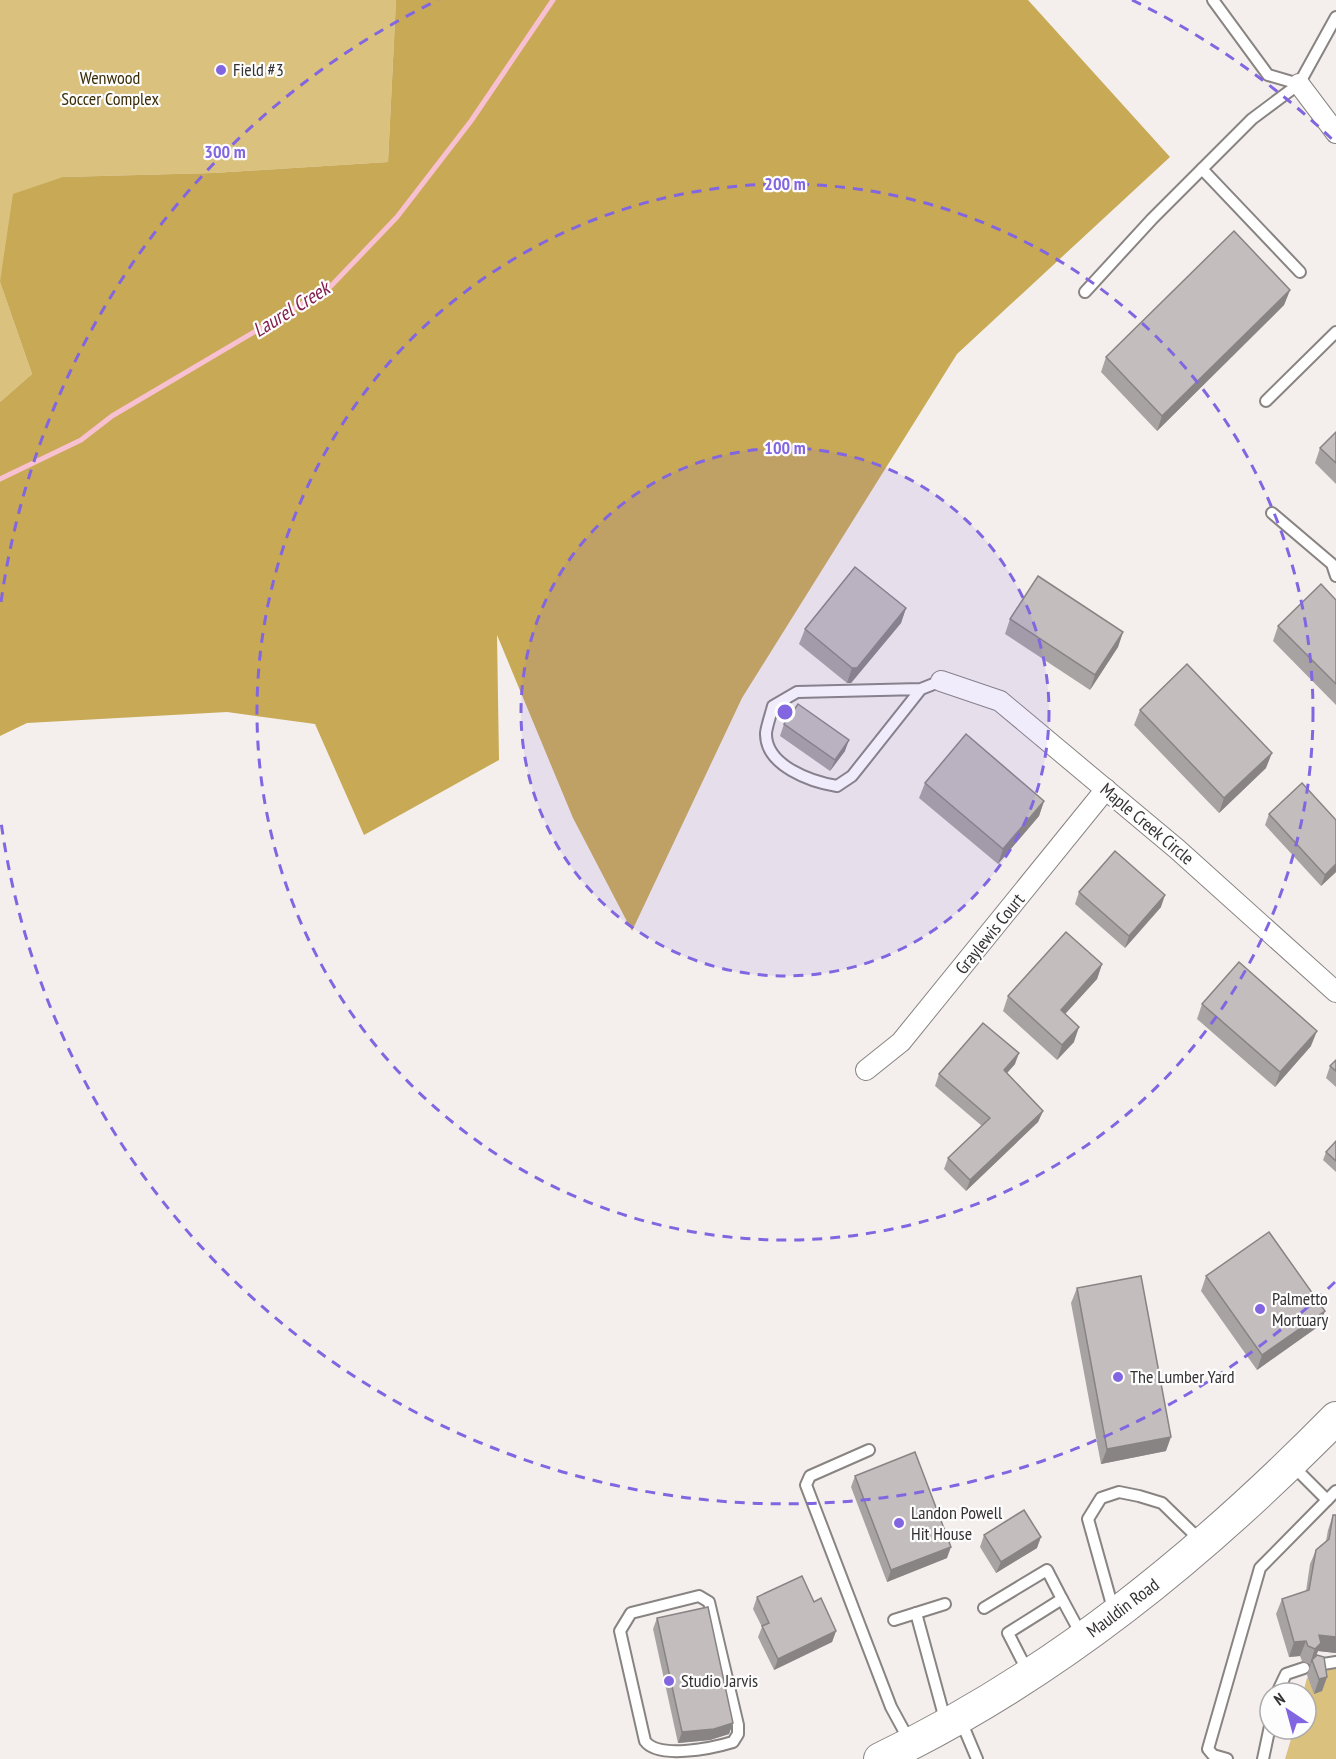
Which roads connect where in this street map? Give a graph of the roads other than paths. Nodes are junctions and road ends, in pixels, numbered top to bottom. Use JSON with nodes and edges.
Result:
{"nodes":[{"id":1,"x":1213,"y":0,"type":"edge"},
{"id":2,"x":1336,"y":17,"type":"edge"},
{"id":3,"x":1299,"y":84,"type":"junction"},
{"id":4,"x":1333,"y":124,"type":"edge"},
{"id":5,"x":1202,"y":169,"type":"junction"},
{"id":6,"x":1300,"y":272,"type":"dead end"},
{"id":7,"x":1086,"y":292,"type":"dead end"},
{"id":8,"x":1336,"y":333,"type":"edge"},
{"id":9,"x":1266,"y":401,"type":"dead end"},
{"id":10,"x":1272,"y":513,"type":"dead end"},
{"id":11,"x":1336,"y":576,"type":"edge"},
{"id":12,"x":941,"y":681,"type":"joint"},
{"id":13,"x":921,"y":689,"type":"junction"},
{"id":14,"x":1106,"y":789,"type":"junction"},
{"id":15,"x":1336,"y":992,"type":"edge"},
{"id":16,"x":866,"y":1070,"type":"dead end"},
{"id":17,"x":1336,"y":1418,"type":"edge"},
{"id":18,"x":869,"y":1450,"type":"dead end"},
{"id":19,"x":1291,"y":1464,"type":"junction"},
{"id":20,"x":1336,"y":1491,"type":"edge"},
{"id":21,"x":1327,"y":1500,"type":"junction"},
{"id":22,"x":1204,"y":1544,"type":"junction"},
{"id":23,"x":1062,"y":1599,"type":"junction"},
{"id":24,"x":945,"y":1604,"type":"dead end"},
{"id":25,"x":984,"y":1608,"type":"dead end"},
{"id":26,"x":916,"y":1613,"type":"junction"},
{"id":27,"x":1115,"y":1616,"type":"junction"},
{"id":28,"x":894,"y":1620,"type":"dead end"},
{"id":29,"x":1084,"y":1638,"type":"junction"},
{"id":30,"x":1336,"y":1662,"type":"edge"},
{"id":31,"x":1317,"y":1665,"type":"edge"},
{"id":32,"x":1304,"y":1668,"type":"dead end"},
{"id":33,"x":1030,"y":1674,"type":"junction"},
{"id":34,"x":1283,"y":1681,"type":"edge"},
{"id":35,"x":952,"y":1720,"type":"junction"},
{"id":36,"x":1267,"y":1741,"type":"edge"},
{"id":37,"x":897,"y":1753,"type":"edge"},
{"id":38,"x":701,"y":1755,"type":"edge"},
{"id":39,"x":977,"y":1759,"type":"edge"},
{"id":40,"x":1227,"y":1759,"type":"edge"},
{"id":41,"x":1263,"y":1759,"type":"edge"}],
"edges":[{"from":1,"to":3,"type":"lane"},
{"from":2,"to":3,"type":"lane"},
{"from":3,"to":4,"type":"street"},
{"from":3,"to":5,"type":"lane"},
{"from":5,"to":6,"type":"lane"},
{"from":5,"to":7,"type":"lane"},
{"from":8,"to":9,"type":"lane"},
{"from":10,"to":11,"type":"lane"},
{"from":12,"to":13,"type":"lane"},
{"from":12,"to":14,"type":"street","name":"Maple Creek Circle"},
{"from":13,"to":13,"type":"lane"},
{"from":14,"to":15,"type":"street","name":"Maple Creek Circle"},
{"from":14,"to":16,"type":"street","name":"Graylewis Court"},
{"from":17,"to":19,"type":"main road","name":"Mauldin Road"},
{"from":18,"to":37,"type":"lane"},
{"from":19,"to":21,"type":"lane"},
{"from":19,"to":22,"type":"main road","name":"Mauldin Road"},
{"from":20,"to":21,"type":"lane"},
{"from":21,"to":40,"type":"lane"},
{"from":22,"to":27,"type":"main road","name":"Mauldin Road"},
{"from":22,"to":27,"type":"lane"},
{"from":23,"to":25,"type":"lane"},
{"from":23,"to":29,"type":"lane"},
{"from":23,"to":33,"type":"lane"},
{"from":24,"to":26,"type":"lane"},
{"from":26,"to":28,"type":"lane"},
{"from":26,"to":35,"type":"lane"},
{"from":27,"to":29,"type":"main road","name":"Mauldin Road"},
{"from":29,"to":33,"type":"main road","name":"Mauldin Road"},
{"from":30,"to":31,"type":"lane"},
{"from":32,"to":34,"type":"lane"},
{"from":33,"to":35,"type":"main road","name":"Mauldin Road"},
{"from":35,"to":37,"type":"main road","name":"Mauldin Road"},
{"from":35,"to":39,"type":"lane"},
{"from":36,"to":41,"type":"lane"},
{"from":38,"to":38,"type":"lane"}]}
